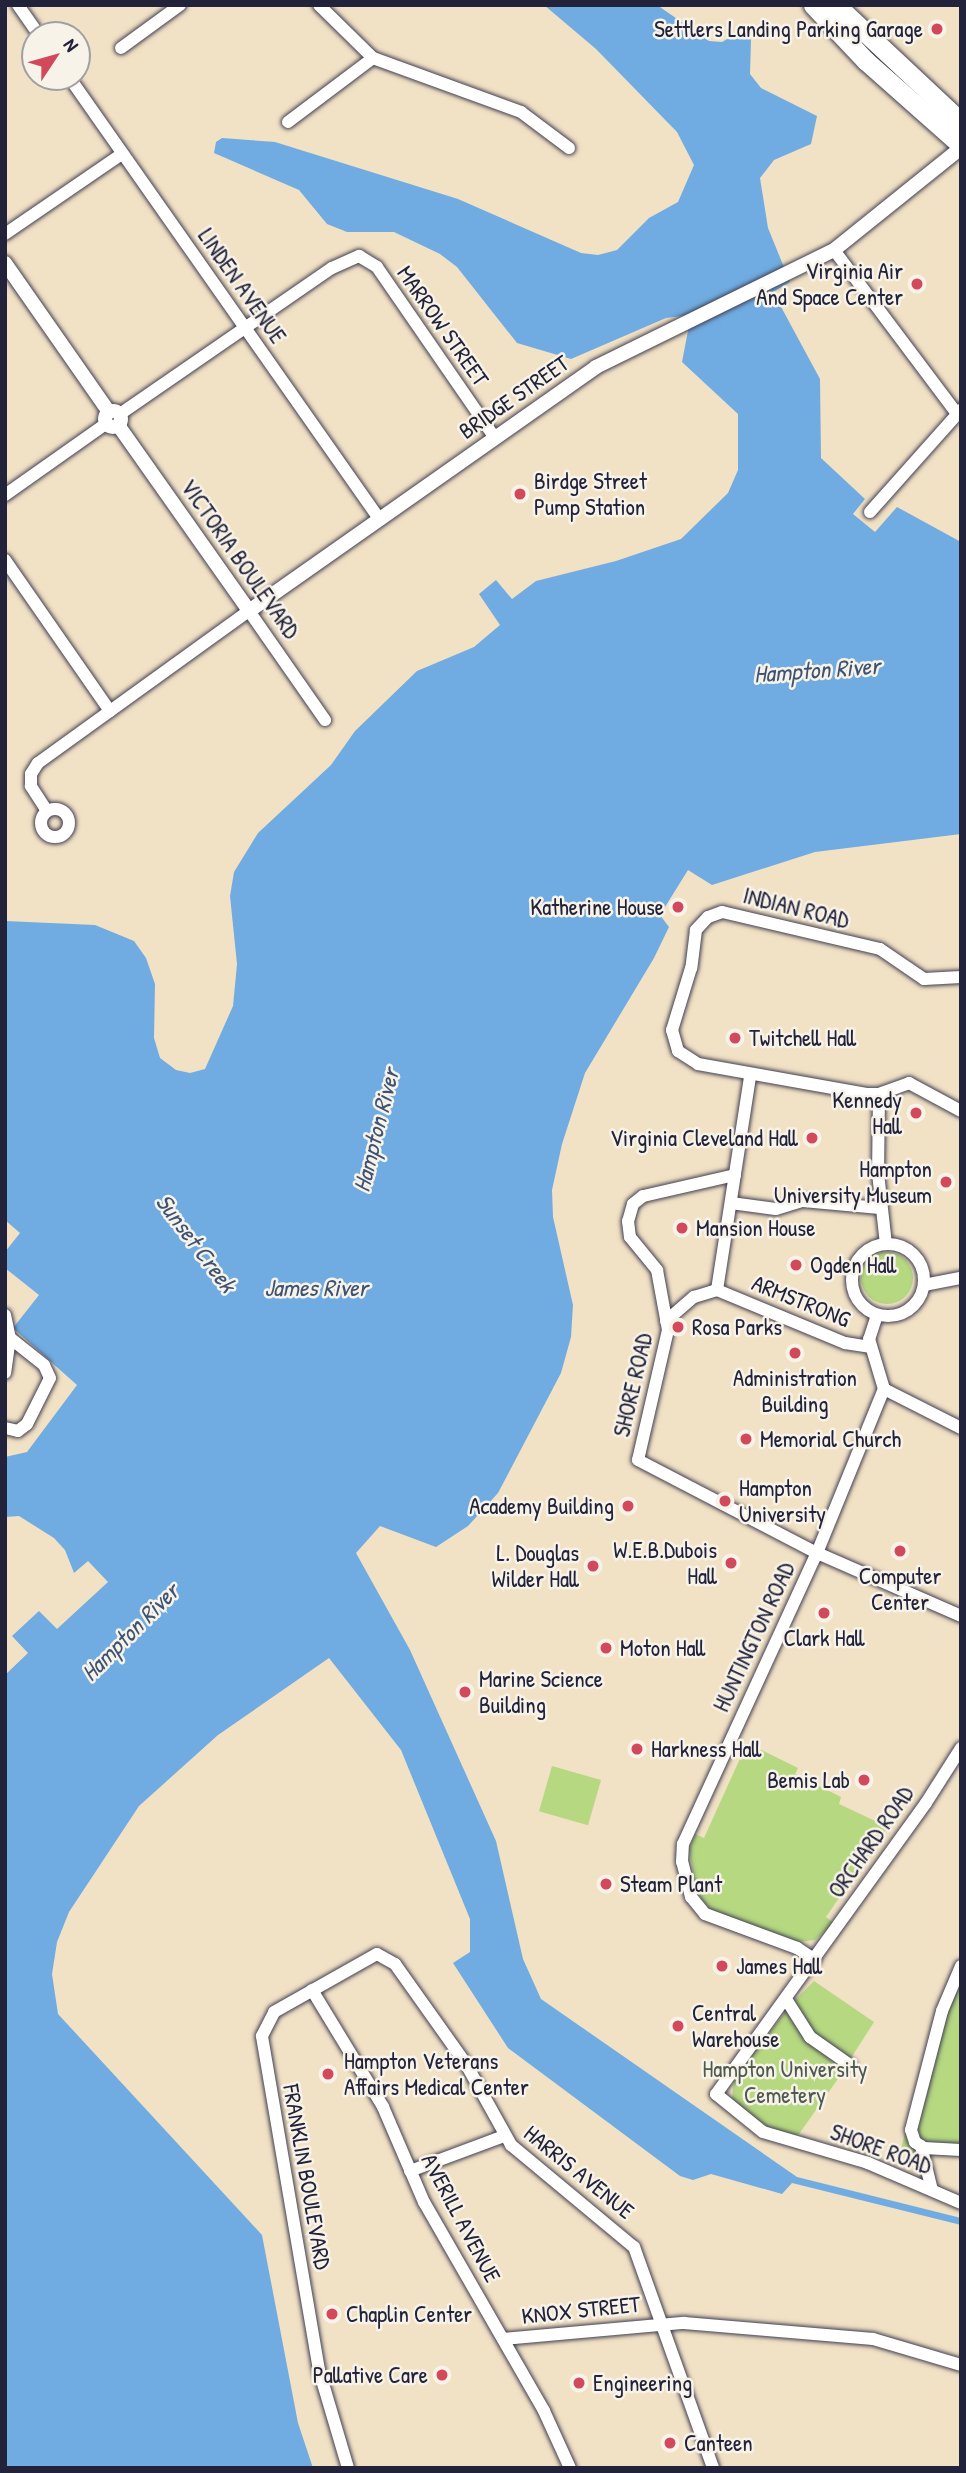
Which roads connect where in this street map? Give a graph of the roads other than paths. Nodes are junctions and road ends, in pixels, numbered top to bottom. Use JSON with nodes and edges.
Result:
{"nodes":[{"id":1,"x":18,"y":5,"type":"edge"},
{"id":2,"x":180,"y":5,"type":"edge"},
{"id":3,"x":319,"y":5,"type":"edge"},
{"id":4,"x":813,"y":5,"type":"edge"},
{"id":5,"x":836,"y":5,"type":"edge"},
{"id":6,"x":29,"y":21,"type":"edge"},
{"id":7,"x":121,"y":48,"type":"dead end"},
{"id":8,"x":373,"y":58,"type":"junction"},
{"id":9,"x":79,"y":91,"type":"edge"},
{"id":10,"x":288,"y":121,"type":"dead end"},
{"id":11,"x":961,"y":122,"type":"edge"},
{"id":12,"x":961,"y":147,"type":"edge"},
{"id":13,"x":569,"y":148,"type":"dead end"},
{"id":14,"x":122,"y":154,"type":"junction"},
{"id":15,"x":5,"y":234,"type":"edge"},
{"id":16,"x":834,"y":250,"type":"junction"},
{"id":17,"x":5,"y":263,"type":"edge"},
{"id":18,"x":245,"y":328,"type":"junction"},
{"id":19,"x":959,"y":412,"type":"edge"},
{"id":20,"x":113,"y":419,"type":"junction"},
{"id":21,"x":495,"y":438,"type":"junction"},
{"id":22,"x":5,"y":495,"type":"edge"},
{"id":23,"x":870,"y":512,"type":"dead end"},
{"id":24,"x":380,"y":520,"type":"junction"},
{"id":25,"x":5,"y":560,"type":"edge"},
{"id":26,"x":249,"y":611,"type":"junction"},
{"id":27,"x":110,"y":711,"type":"junction"},
{"id":28,"x":325,"y":720,"type":"dead end"},
{"id":29,"x":47,"y":811,"type":"dead end"},
{"id":30,"x":961,"y":977,"type":"edge"},
{"id":31,"x":750,"y":1076,"type":"junction"},
{"id":32,"x":879,"y":1094,"type":"junction"},
{"id":33,"x":961,"y":1111,"type":"edge"},
{"id":34,"x":736,"y":1175,"type":"junction"},
{"id":35,"x":732,"y":1203,"type":"junction"},
{"id":36,"x":880,"y":1208,"type":"junction"},
{"id":37,"x":886,"y":1244,"type":"junction"},
{"id":38,"x":961,"y":1278,"type":"edge"},
{"id":39,"x":924,"y":1285,"type":"junction"},
{"id":40,"x":717,"y":1290,"type":"junction"},
{"id":41,"x":5,"y":1315,"type":"edge"},
{"id":42,"x":877,"y":1315,"type":"junction"},
{"id":43,"x":666,"y":1321,"type":"junction"},
{"id":44,"x":10,"y":1338,"type":"junction"},
{"id":45,"x":870,"y":1347,"type":"junction"},
{"id":46,"x":5,"y":1373,"type":"edge"},
{"id":47,"x":884,"y":1389,"type":"junction"},
{"id":48,"x":5,"y":1428,"type":"edge"},
{"id":49,"x":961,"y":1428,"type":"edge"},
{"id":50,"x":817,"y":1552,"type":"junction"},
{"id":51,"x":961,"y":1616,"type":"edge"},
{"id":52,"x":961,"y":1748,"type":"edge"},
{"id":53,"x":377,"y":1954,"type":"joint"},
{"id":54,"x":815,"y":1960,"type":"junction"},
{"id":55,"x":961,"y":1966,"type":"edge"},
{"id":56,"x":312,"y":1990,"type":"junction"},
{"id":57,"x":786,"y":1999,"type":"junction"},
{"id":58,"x":850,"y":2065,"type":"dead end"},
{"id":59,"x":716,"y":2094,"type":"joint"},
{"id":60,"x":504,"y":2136,"type":"junction"},
{"id":61,"x":921,"y":2147,"type":"junction"},
{"id":62,"x":961,"y":2150,"type":"edge"},
{"id":63,"x":410,"y":2171,"type":"junction"},
{"id":64,"x":932,"y":2190,"type":"junction"},
{"id":65,"x":961,"y":2203,"type":"edge"},
{"id":66,"x":662,"y":2323,"type":"junction"},
{"id":67,"x":503,"y":2339,"type":"junction"},
{"id":68,"x":961,"y":2365,"type":"edge"},
{"id":69,"x":348,"y":2468,"type":"edge"},
{"id":70,"x":569,"y":2468,"type":"edge"},
{"id":71,"x":713,"y":2468,"type":"edge"}],
"edges":[{"from":1,"to":6,"type":"street"},
{"from":2,"to":7,"type":"street"},
{"from":3,"to":8,"type":"street"},
{"from":4,"to":12,"type":"main road"},
{"from":5,"to":11,"type":"main road"},
{"from":8,"to":10,"type":"street"},
{"from":8,"to":13,"type":"street"},
{"from":9,"to":14,"type":"street","name":"LINDEN AVENUE"},
{"from":12,"to":16,"type":"street","name":"BRIDGE STREET"},
{"from":14,"to":15,"type":"street"},
{"from":14,"to":18,"type":"street","name":"LINDEN AVENUE"},
{"from":16,"to":19,"type":"street"},
{"from":16,"to":21,"type":"street","name":"BRIDGE STREET"},
{"from":17,"to":20,"type":"street","name":"VICTORIA BOULEVARD"},
{"from":18,"to":20,"type":"street"},
{"from":18,"to":21,"type":"street","name":"MARROW STREET"},
{"from":18,"to":24,"type":"street","name":"LINDEN AVENUE"},
{"from":19,"to":23,"type":"street"},
{"from":20,"to":22,"type":"street"},
{"from":20,"to":26,"type":"street","name":"VICTORIA BOULEVARD"},
{"from":21,"to":24,"type":"street","name":"BRIDGE STREET"},
{"from":24,"to":26,"type":"street","name":"BRIDGE STREET"},
{"from":25,"to":27,"type":"street"},
{"from":26,"to":27,"type":"street","name":"BRIDGE STREET"},
{"from":26,"to":28,"type":"street","name":"VICTORIA BOULEVARD"},
{"from":27,"to":29,"type":"street","name":"BRIDGE STREET"},
{"from":30,"to":31,"type":"street","name":"INDIAN ROAD"},
{"from":31,"to":32,"type":"street"},
{"from":31,"to":34,"type":"street"},
{"from":32,"to":33,"type":"street"},
{"from":32,"to":36,"type":"street"},
{"from":34,"to":35,"type":"street","name":"ARMSTRONG"},
{"from":34,"to":43,"type":"street","name":"SHORE ROAD"},
{"from":35,"to":36,"type":"street"},
{"from":35,"to":40,"type":"street","name":"ARMSTRONG"},
{"from":36,"to":37,"type":"street"},
{"from":37,"to":39,"type":"street"},
{"from":37,"to":42,"type":"street"},
{"from":38,"to":39,"type":"street"},
{"from":39,"to":42,"type":"street"},
{"from":40,"to":43,"type":"street","name":"ARMSTRONG"},
{"from":40,"to":45,"type":"street","name":"ARMSTRONG"},
{"from":41,"to":44,"type":"street"},
{"from":42,"to":45,"type":"street","name":"ARMSTRONG"},
{"from":43,"to":50,"type":"street","name":"SHORE ROAD"},
{"from":44,"to":46,"type":"street"},
{"from":44,"to":48,"type":"street"},
{"from":45,"to":47,"type":"street","name":"ARMSTRONG"},
{"from":47,"to":49,"type":"street"},
{"from":47,"to":50,"type":"street","name":"HUNTINGTON ROAD"},
{"from":50,"to":51,"type":"street"},
{"from":50,"to":54,"type":"street","name":"HUNTINGTON ROAD"},
{"from":52,"to":54,"type":"street","name":"ORCHARD ROAD"},
{"from":53,"to":56,"type":"street","name":"FRANKLIN BOULEVARD"},
{"from":53,"to":60,"type":"street","name":"HARRIS AVENUE"},
{"from":54,"to":57,"type":"street","name":"ORCHARD ROAD"},
{"from":55,"to":61,"type":"street"},
{"from":56,"to":63,"type":"street","name":"AVERILL AVENUE"},
{"from":56,"to":69,"type":"street","name":"FRANKLIN BOULEVARD"},
{"from":57,"to":58,"type":"street"},
{"from":57,"to":59,"type":"street","name":"ORCHARD ROAD"},
{"from":59,"to":64,"type":"street","name":"SHORE ROAD"},
{"from":60,"to":63,"type":"street"},
{"from":60,"to":66,"type":"street","name":"HARRIS AVENUE"},
{"from":61,"to":62,"type":"street"},
{"from":61,"to":64,"type":"street"},
{"from":63,"to":67,"type":"street","name":"AVERILL AVENUE"},
{"from":64,"to":65,"type":"street","name":"SHORE ROAD"},
{"from":66,"to":67,"type":"street","name":"KNOX STREET"},
{"from":66,"to":68,"type":"street"},
{"from":66,"to":71,"type":"street","name":"HARRIS AVENUE"},
{"from":67,"to":70,"type":"street","name":"AVERILL AVENUE"}]}
